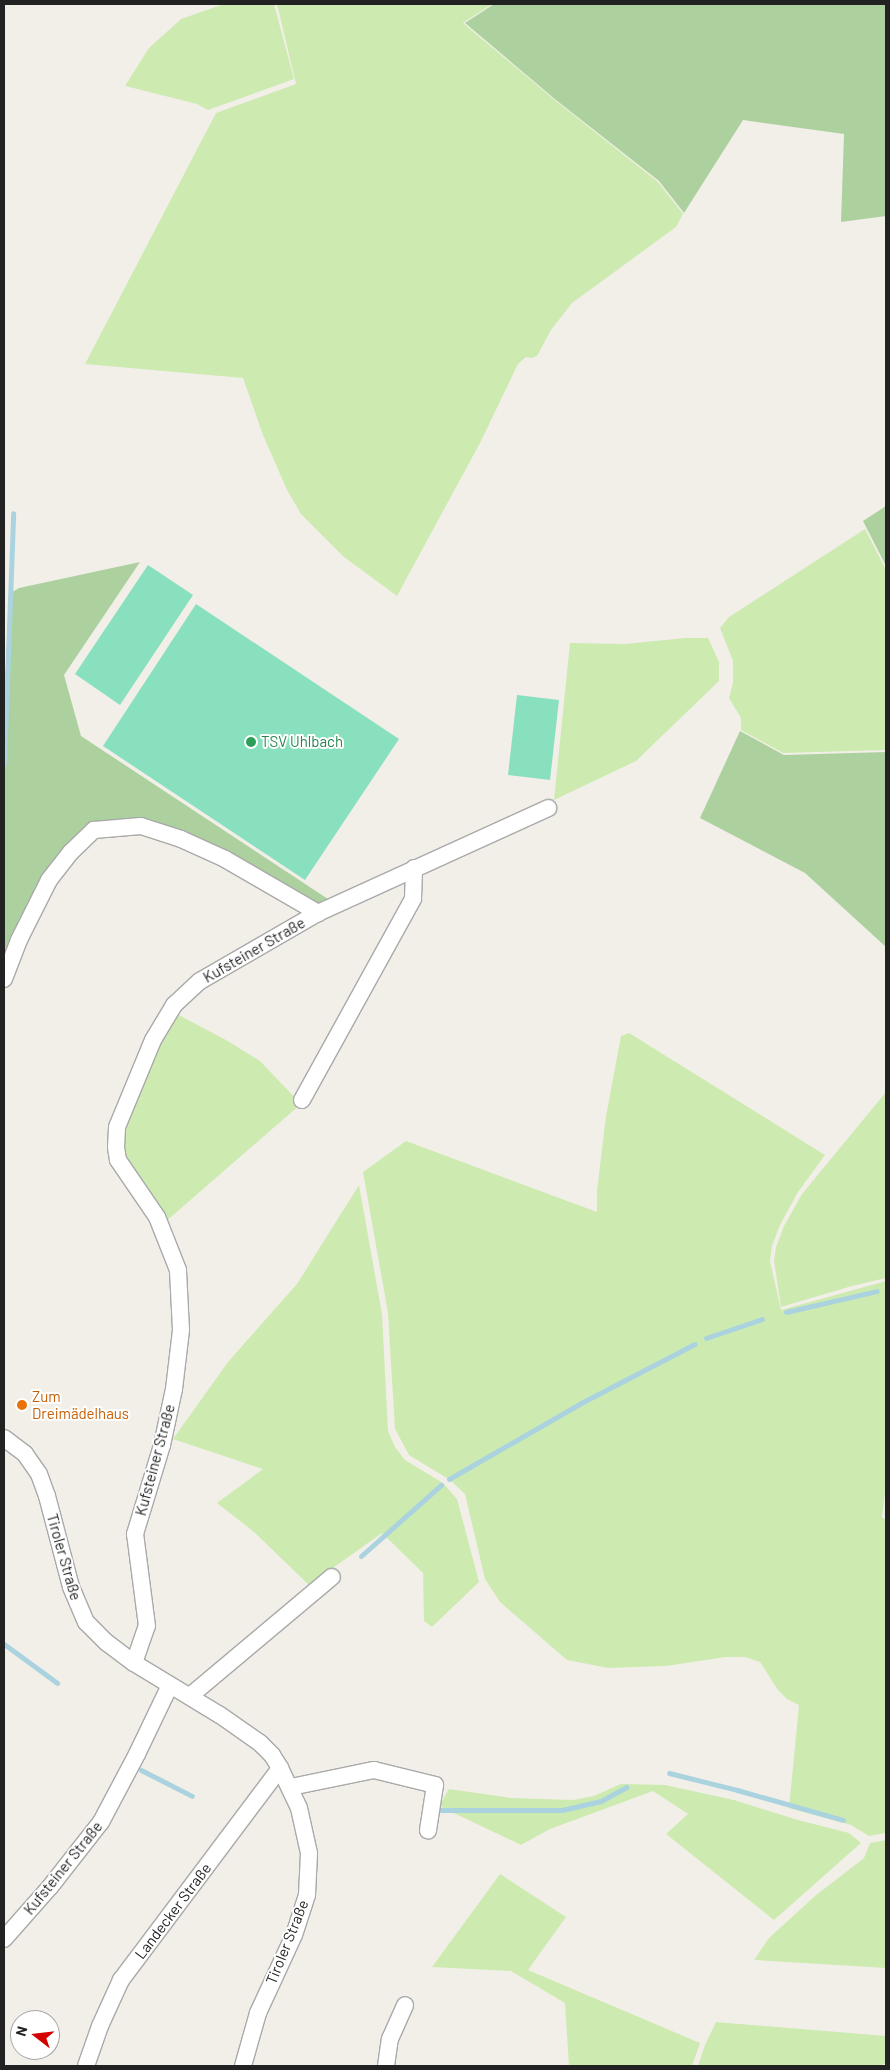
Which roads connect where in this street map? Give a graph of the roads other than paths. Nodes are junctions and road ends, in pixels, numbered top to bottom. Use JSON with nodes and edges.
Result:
{"nodes":[{"id":1,"x":548,"y":808,"type":"dead end"},
{"id":2,"x":414,"y":868,"type":"junction"},
{"id":3,"x":318,"y":913,"type":"junction"},
{"id":4,"x":4,"y":979,"type":"edge"},
{"id":5,"x":302,"y":1100,"type":"dead end"},
{"id":6,"x":4,"y":1438,"type":"edge"},
{"id":7,"x":332,"y":1576,"type":"dead end"},
{"id":8,"x":134,"y":1663,"type":"junction"},
{"id":9,"x":170,"y":1685,"type":"junction"},
{"id":10,"x":190,"y":1696,"type":"junction"},
{"id":11,"x":280,"y":1768,"type":"junction"},
{"id":12,"x":290,"y":1787,"type":"junction"},
{"id":13,"x":428,"y":1830,"type":"dead end"},
{"id":14,"x":4,"y":1939,"type":"edge"},
{"id":15,"x":405,"y":2005,"type":"dead end"},
{"id":16,"x":86,"y":2066,"type":"edge"},
{"id":17,"x":243,"y":2066,"type":"edge"},
{"id":18,"x":386,"y":2066,"type":"edge"}],
"edges":[{"from":1,"to":2,"type":"street","name":"Kufsteiner Straße"},
{"from":2,"to":3,"type":"street","name":"Kufsteiner Straße"},
{"from":2,"to":5,"type":"street"},
{"from":3,"to":4,"type":"street","name":"Kufsteiner Straße"},
{"from":3,"to":8,"type":"street","name":"Kufsteiner Straße"},
{"from":6,"to":8,"type":"street","name":"Tiroler Straße"},
{"from":7,"to":10,"type":"street"},
{"from":8,"to":9,"type":"street","name":"Tiroler Straße"},
{"from":9,"to":10,"type":"street","name":"Tiroler Straße"},
{"from":9,"to":14,"type":"street","name":"Kufsteiner Straße"},
{"from":10,"to":11,"type":"street","name":"Tiroler Straße"},
{"from":11,"to":12,"type":"street","name":"Tiroler Straße"},
{"from":11,"to":16,"type":"street","name":"Landecker Straße"},
{"from":12,"to":13,"type":"street"},
{"from":12,"to":17,"type":"street","name":"Tiroler Straße"},
{"from":15,"to":18,"type":"street"}]}
